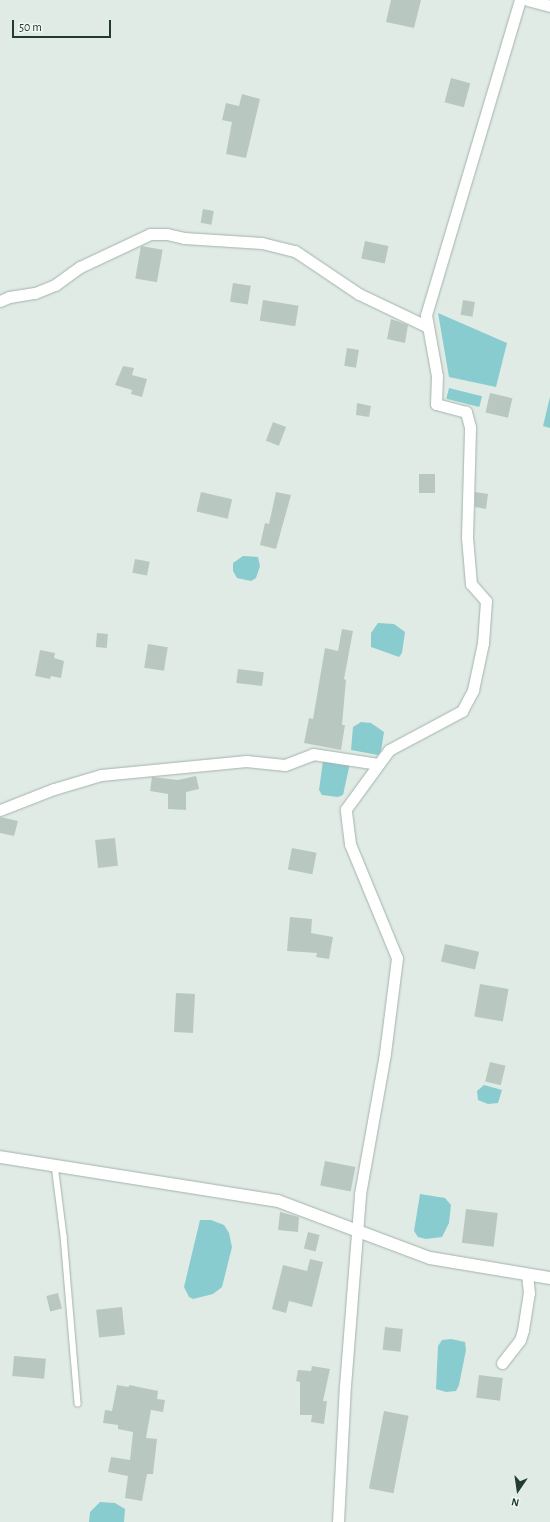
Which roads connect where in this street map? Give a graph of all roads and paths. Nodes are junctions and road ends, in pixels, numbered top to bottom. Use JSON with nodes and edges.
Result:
{"nodes":[{"id":1,"x":520,"y":0,"type":"edge"},
{"id":2,"x":528,"y":0,"type":"edge"},
{"id":3,"x":550,"y":6,"type":"edge"},
{"id":4,"x":0,"y":301,"type":"edge"},
{"id":5,"x":426,"y":326,"type":"junction"},
{"id":6,"x":378,"y":764,"type":"junction"},
{"id":7,"x":0,"y":810,"type":"edge"},
{"id":8,"x":0,"y":1157,"type":"edge"},
{"id":9,"x":55,"y":1165,"type":"junction"},
{"id":10,"x":358,"y":1230,"type":"junction"},
{"id":11,"x":527,"y":1274,"type":"junction"},
{"id":12,"x":550,"y":1278,"type":"edge"},
{"id":13,"x":502,"y":1363,"type":"dead end"},
{"id":14,"x":78,"y":1403,"type":"dead end"},
{"id":15,"x":338,"y":1522,"type":"edge"}],
"edges":[{"from":1,"to":5,"type":"street"},
{"from":2,"to":3,"type":"street"},
{"from":4,"to":5,"type":"street"},
{"from":5,"to":6,"type":"street"},
{"from":6,"to":7,"type":"street"},
{"from":6,"to":10,"type":"street"},
{"from":8,"to":9,"type":"street"},
{"from":9,"to":10,"type":"street"},
{"from":9,"to":14,"type":"lane"},
{"from":10,"to":11,"type":"street"},
{"from":10,"to":15,"type":"street"},
{"from":11,"to":12,"type":"street"},
{"from":11,"to":13,"type":"street"}]}
